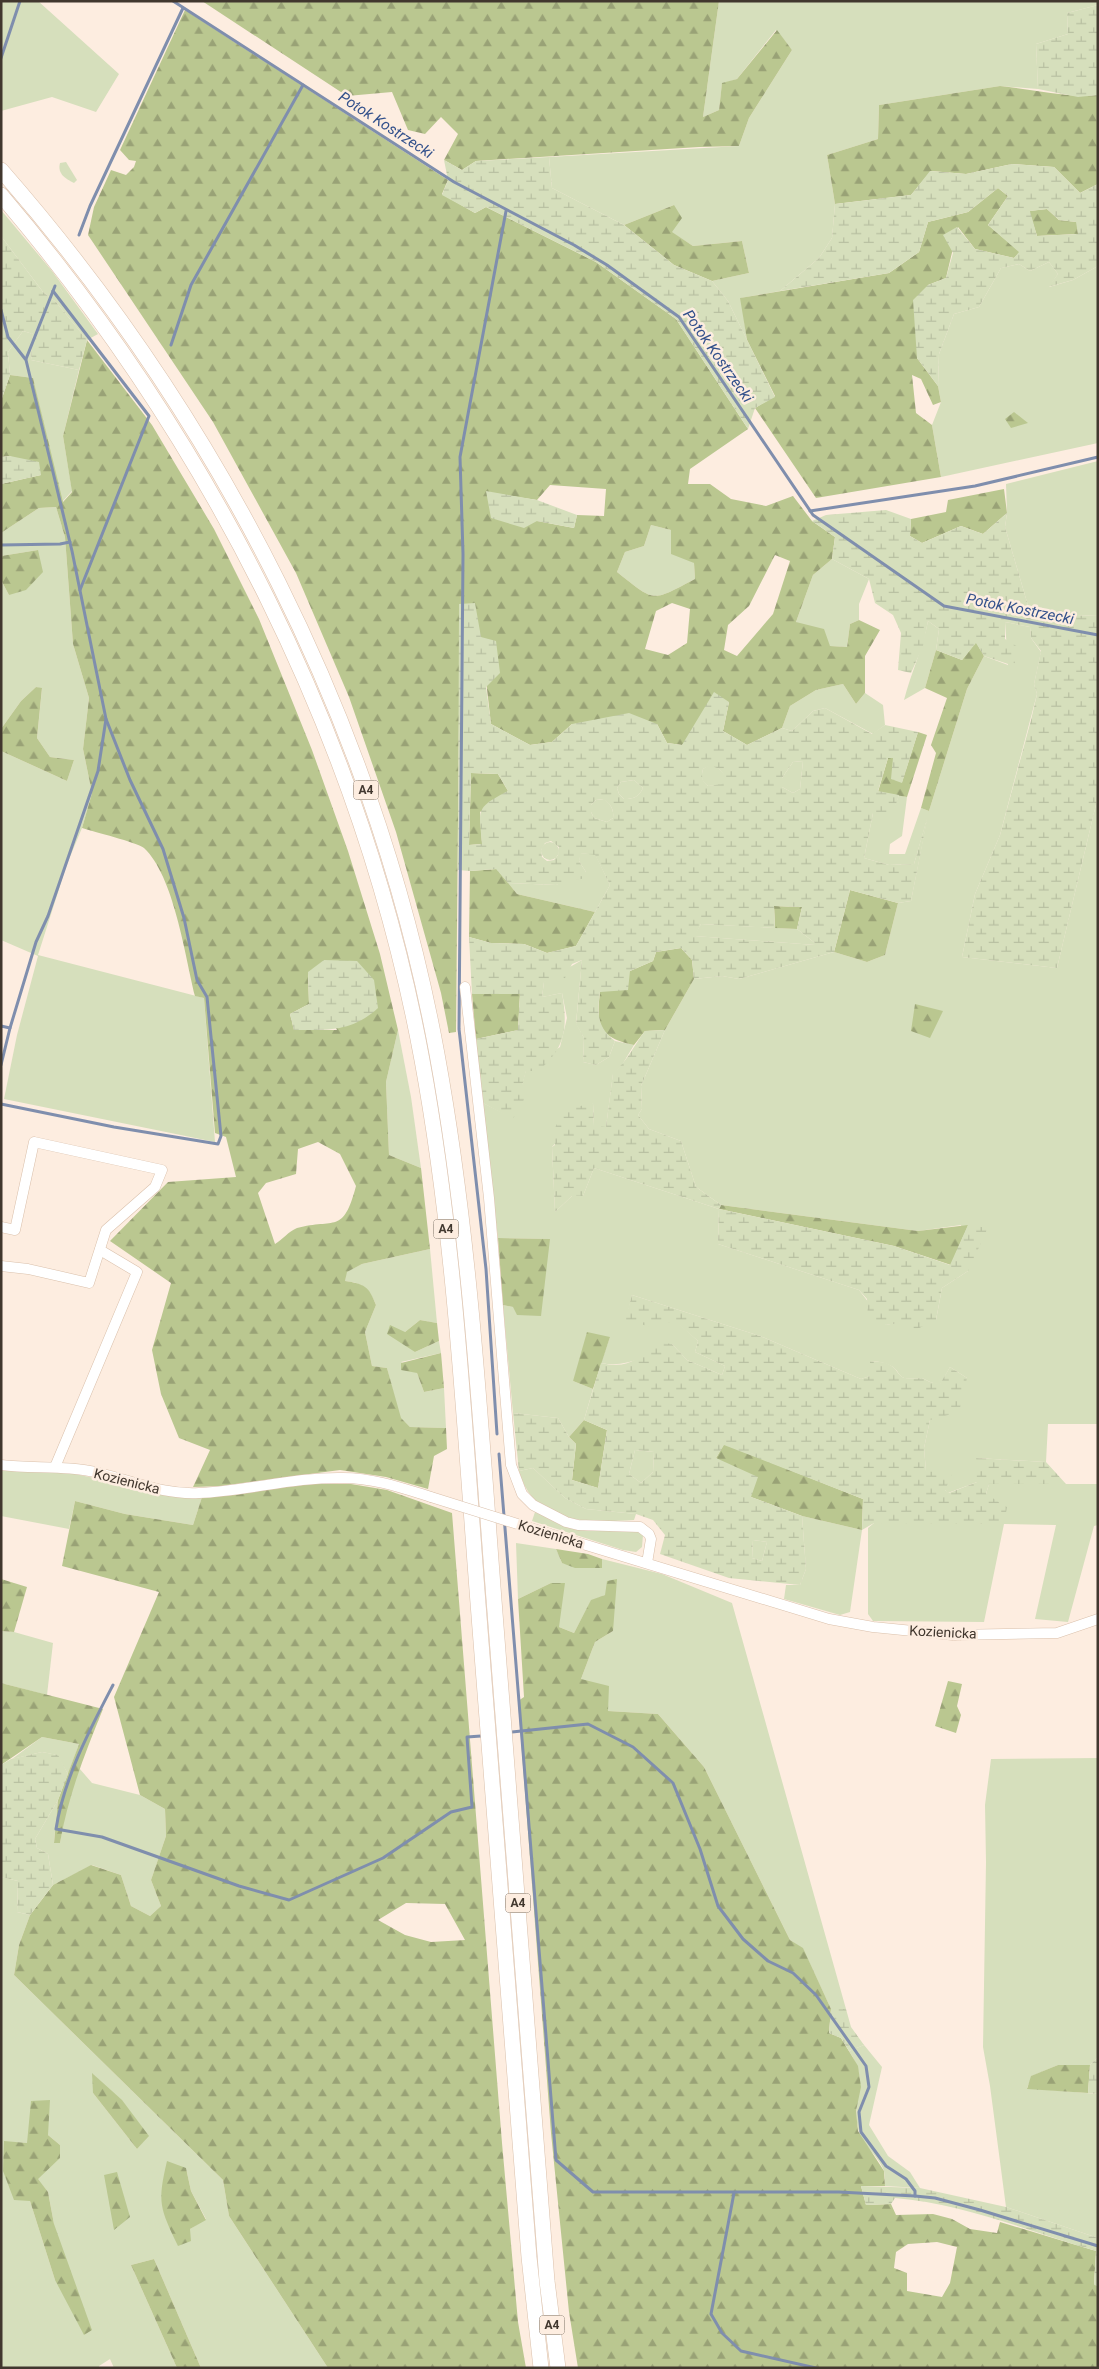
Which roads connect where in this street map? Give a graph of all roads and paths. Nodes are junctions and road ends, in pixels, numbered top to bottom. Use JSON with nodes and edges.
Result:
{"nodes":[{"id":1,"x":1,"y":170,"type":"edge"},
{"id":2,"x":1,"y":195,"type":"edge"},
{"id":3,"x":465,"y":987,"type":"dead end"},
{"id":4,"x":1,"y":1227,"type":"edge"},
{"id":5,"x":100,"y":1250,"type":"junction"},
{"id":6,"x":1,"y":1266,"type":"edge"},
{"id":7,"x":1,"y":1464,"type":"edge"},
{"id":8,"x":55,"y":1467,"type":"junction"},
{"id":9,"x":647,"y":1563,"type":"junction"},
{"id":10,"x":1098,"y":1619,"type":"edge"},
{"id":11,"x":541,"y":2368,"type":"edge"},
{"id":12,"x":558,"y":2368,"type":"edge"}],
"edges":[{"from":1,"to":12,"type":"highway","number":"A4"},
{"from":2,"to":11,"type":"highway","number":"A4"},
{"from":3,"to":9,"type":"street"},
{"from":4,"to":5,"type":"street"},
{"from":5,"to":6,"type":"street"},
{"from":5,"to":8,"type":"street"},
{"from":7,"to":8,"type":"street","name":"Kozienicka"},
{"from":8,"to":9,"type":"street","name":"Kozienicka","bridge":true},
{"from":9,"to":10,"type":"street","name":"Kozienicka"}]}
